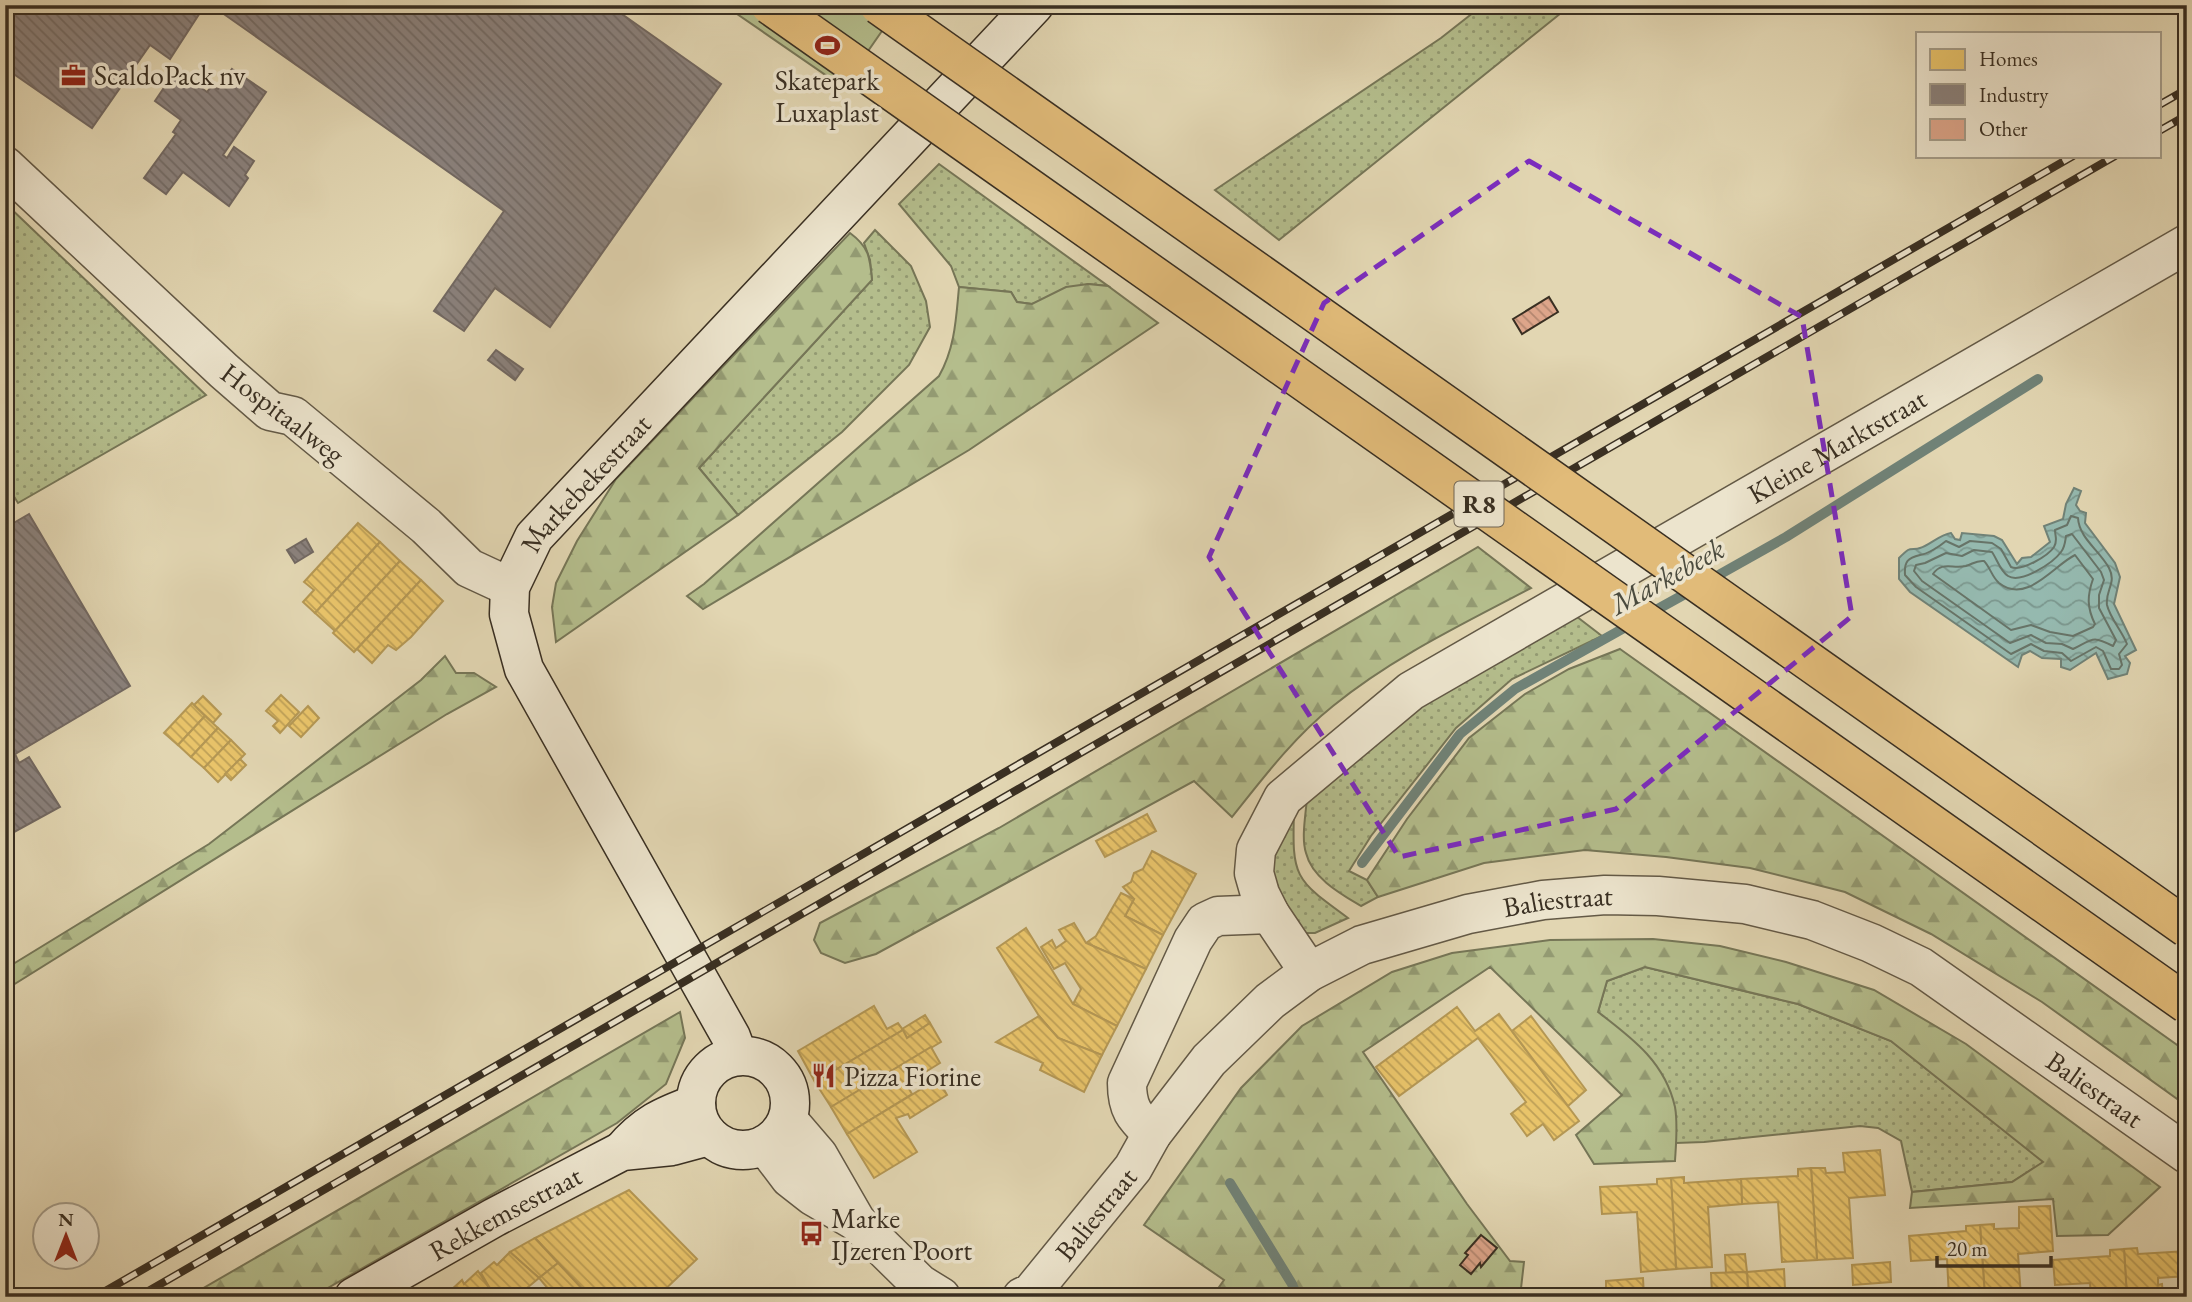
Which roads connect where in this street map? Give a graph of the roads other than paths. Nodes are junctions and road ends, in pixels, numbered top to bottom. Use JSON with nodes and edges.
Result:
{"nodes":[{"id":1,"x":771,"y":5,"type":"edge"},
{"id":2,"x":879,"y":5,"type":"edge"},
{"id":3,"x":1034,"y":5,"type":"edge"},
{"id":4,"x":5,"y":166,"type":"edge"},
{"id":5,"x":2187,"y":244,"type":"edge"},
{"id":6,"x":510,"y":587,"type":"junction"},
{"id":7,"x":1270,"y":914,"type":"junction"},
{"id":8,"x":2187,"y":928,"type":"edge"},
{"id":9,"x":1309,"y":972,"type":"junction"},
{"id":10,"x":2187,"y":1004,"type":"edge"},
{"id":11,"x":738,"y":1056,"type":"junction"},
{"id":12,"x":703,"y":1120,"type":"junction"},
{"id":13,"x":776,"y":1133,"type":"junction"},
{"id":14,"x":1152,"y":1134,"type":"junction"},
{"id":15,"x":2187,"y":1154,"type":"edge"},
{"id":16,"x":354,"y":1297,"type":"edge"},
{"id":17,"x":941,"y":1297,"type":"edge"},
{"id":18,"x":1021,"y":1297,"type":"edge"}],
"edges":[{"from":1,"to":10,"type":"highway","number":"R8","bridge":true},
{"from":2,"to":8,"type":"highway","number":"R8","bridge":true},
{"from":3,"to":6,"type":"street","name":"Markebekestraat"},
{"from":4,"to":6,"type":"street","name":"Hospitaalweg"},
{"from":5,"to":7,"type":"street","name":"Kleine Marktstraat"},
{"from":6,"to":11,"type":"street","name":"Markebekestraat"},
{"from":7,"to":9,"type":"street","name":"Kleine Marktstraat"},
{"from":7,"to":14,"type":"street"},
{"from":9,"to":14,"type":"street","name":"Baliestraat"},
{"from":9,"to":15,"type":"street","name":"Baliestraat"},
{"from":11,"to":12,"type":"street"},
{"from":11,"to":13,"type":"street"},
{"from":12,"to":13,"type":"street"},
{"from":12,"to":16,"type":"street","name":"Rekkemsestraat"},
{"from":13,"to":17,"type":"street"},
{"from":14,"to":18,"type":"street","name":"Baliestraat"}]}
